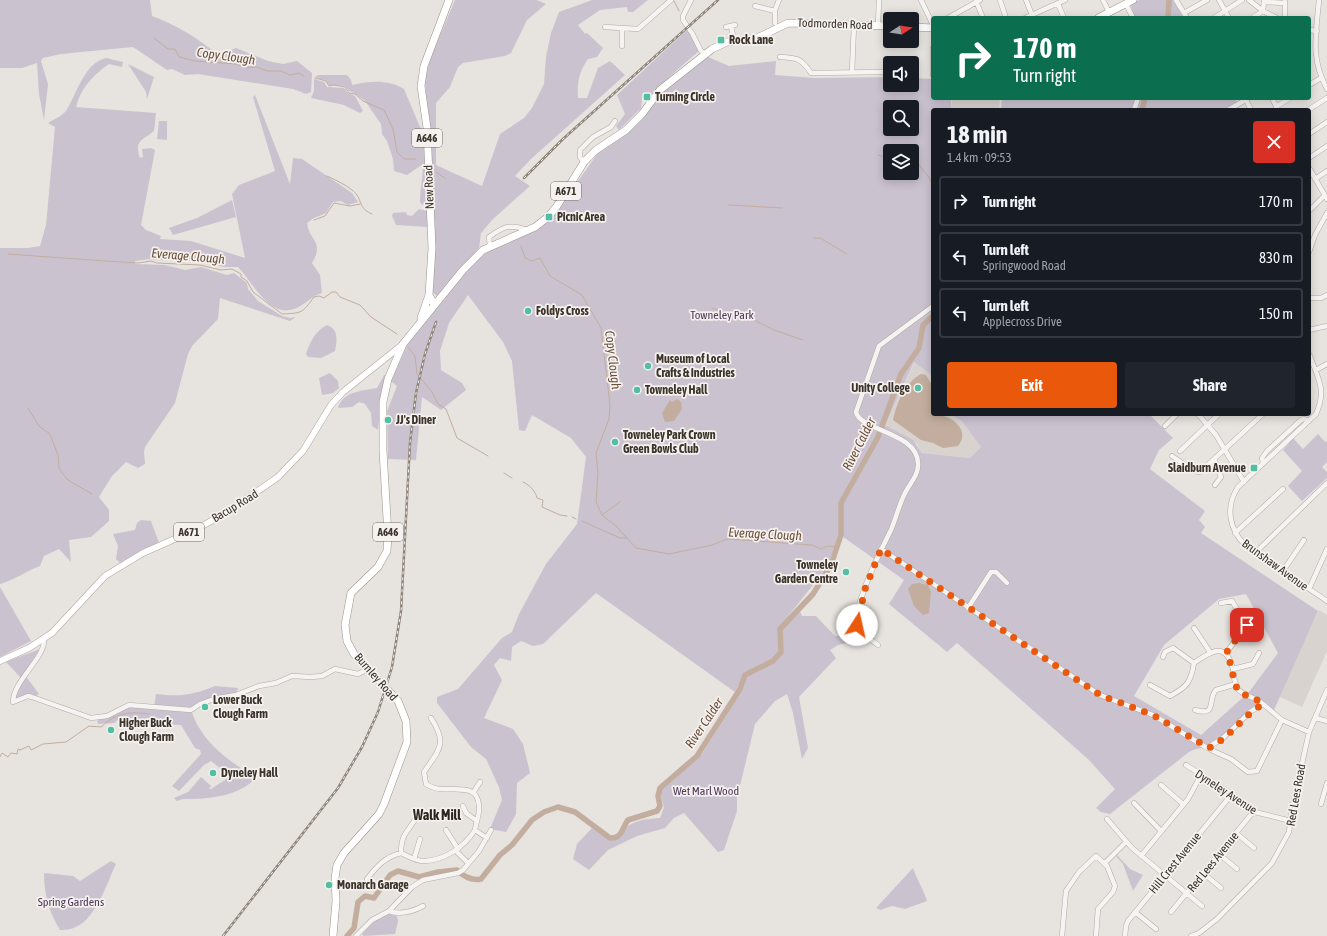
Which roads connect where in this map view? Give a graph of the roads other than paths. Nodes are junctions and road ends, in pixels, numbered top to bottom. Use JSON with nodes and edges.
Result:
{"nodes":[{"id":1,"x":449,"y":0,"type":"edge"},
{"id":2,"x":671,"y":0,"type":"edge"},
{"id":3,"x":691,"y":0,"type":"edge"},
{"id":4,"x":779,"y":0,"type":"edge"},
{"id":5,"x":879,"y":0,"type":"edge"},
{"id":6,"x":921,"y":0,"type":"edge"},
{"id":7,"x":1000,"y":0,"type":"edge"},
{"id":8,"x":1026,"y":0,"type":"edge"},
{"id":9,"x":1065,"y":0,"type":"edge"},
{"id":10,"x":1103,"y":0,"type":"edge"},
{"id":11,"x":1133,"y":0,"type":"edge"},
{"id":12,"x":1176,"y":0,"type":"edge"},
{"id":13,"x":1207,"y":0,"type":"edge"},
{"id":14,"x":1219,"y":0,"type":"edge"},
{"id":15,"x":1242,"y":0,"type":"edge"},
{"id":16,"x":1249,"y":0,"type":"edge"},
{"id":17,"x":1319,"y":0,"type":"edge"},
{"id":18,"x":978,"y":1,"type":"edge"},
{"id":19,"x":1264,"y":1,"type":"edge"},
{"id":20,"x":1285,"y":2,"type":"edge"},
{"id":21,"x":1058,"y":4,"type":"junction"},
{"id":22,"x":1126,"y":4,"type":"junction"},
{"id":23,"x":755,"y":6,"type":"dead end"},
{"id":24,"x":775,"y":11,"type":"junction"},
{"id":25,"x":1225,"y":11,"type":"junction"},
{"id":26,"x":1263,"y":11,"type":"junction"},
{"id":27,"x":1109,"y":12,"type":"junction"},
{"id":28,"x":1184,"y":13,"type":"junction"},
{"id":29,"x":1032,"y":15,"type":"joint"},
{"id":30,"x":952,"y":16,"type":"edge"},
{"id":31,"x":982,"y":16,"type":"edge"},
{"id":32,"x":1005,"y":16,"type":"edge"},
{"id":33,"x":1063,"y":16,"type":"edge"},
{"id":34,"x":1102,"y":16,"type":"edge"},
{"id":35,"x":1132,"y":16,"type":"edge"},
{"id":36,"x":1186,"y":16,"type":"edge"},
{"id":37,"x":1217,"y":16,"type":"edge"},
{"id":38,"x":1228,"y":16,"type":"edge"},
{"id":39,"x":1255,"y":16,"type":"edge"},
{"id":40,"x":1273,"y":16,"type":"edge"},
{"id":41,"x":1285,"y":16,"type":"edge"},
{"id":42,"x":931,"y":22,"type":"edge"},
{"id":43,"x":775,"y":23,"type":"dead end"},
{"id":44,"x":854,"y":25,"type":"junction"},
{"id":45,"x":878,"y":26,"type":"junction"},
{"id":46,"x":883,"y":26,"type":"edge"},
{"id":47,"x":931,"y":26,"type":"edge"},
{"id":48,"x":726,"y":27,"type":"dead end"},
{"id":49,"x":919,"y":27,"type":"edge"},
{"id":50,"x":605,"y":28,"type":"dead end"},
{"id":51,"x":622,"y":28,"type":"junction"},
{"id":52,"x":1311,"y":30,"type":"edge"},
{"id":53,"x":1317,"y":31,"type":"junction"},
{"id":54,"x":734,"y":41,"type":"junction"},
{"id":55,"x":622,"y":46,"type":"dead end"},
{"id":56,"x":705,"y":54,"type":"junction"},
{"id":57,"x":780,"y":57,"type":"dead end"},
{"id":58,"x":1315,"y":57,"type":"junction"},
{"id":59,"x":1311,"y":60,"type":"edge"},
{"id":60,"x":852,"y":72,"type":"junction"},
{"id":61,"x":883,"y":72,"type":"edge"},
{"id":62,"x":1321,"y":78,"type":"junction"},
{"id":63,"x":1311,"y":85,"type":"edge"},
{"id":64,"x":1327,"y":89,"type":"edge"},
{"id":65,"x":1327,"y":98,"type":"edge"},
{"id":66,"x":1243,"y":100,"type":"edge"},
{"id":67,"x":1287,"y":100,"type":"edge"},
{"id":68,"x":1231,"y":108,"type":"edge"},
{"id":69,"x":1277,"y":108,"type":"edge"},
{"id":70,"x":1311,"y":108,"type":"edge"},
{"id":71,"x":615,"y":121,"type":"dead end"},
{"id":72,"x":1327,"y":122,"type":"edge"},
{"id":73,"x":1311,"y":133,"type":"edge"},
{"id":74,"x":1327,"y":146,"type":"edge"},
{"id":75,"x":1311,"y":157,"type":"edge"},
{"id":76,"x":584,"y":162,"type":"junction"},
{"id":77,"x":1327,"y":171,"type":"edge"},
{"id":78,"x":1311,"y":172,"type":"edge"},
{"id":79,"x":1315,"y":179,"type":"junction"},
{"id":80,"x":1326,"y":198,"type":"edge"},
{"id":81,"x":1311,"y":209,"type":"edge"},
{"id":82,"x":1327,"y":214,"type":"edge"},
{"id":83,"x":528,"y":230,"type":"junction"},
{"id":84,"x":490,"y":246,"type":"junction"},
{"id":85,"x":1311,"y":246,"type":"edge"},
{"id":86,"x":429,"y":295,"type":"junction"},
{"id":87,"x":1327,"y":296,"type":"edge"},
{"id":88,"x":1311,"y":298,"type":"edge"},
{"id":89,"x":434,"y":304,"type":"junction"},
{"id":90,"x":931,"y":307,"type":"edge"},
{"id":91,"x":418,"y":324,"type":"junction"},
{"id":92,"x":1327,"y":326,"type":"edge"},
{"id":93,"x":1311,"y":330,"type":"edge"},
{"id":94,"x":403,"y":344,"type":"junction"},
{"id":95,"x":1311,"y":359,"type":"edge"},
{"id":96,"x":1327,"y":364,"type":"edge"},
{"id":97,"x":1315,"y":368,"type":"junction"},
{"id":98,"x":1311,"y":369,"type":"edge"},
{"id":99,"x":1326,"y":396,"type":"edge"},
{"id":100,"x":1175,"y":416,"type":"edge"},
{"id":101,"x":1200,"y":416,"type":"edge"},
{"id":102,"x":1217,"y":416,"type":"edge"},
{"id":103,"x":1261,"y":416,"type":"edge"},
{"id":104,"x":1209,"y":424,"type":"junction"},
{"id":105,"x":1165,"y":426,"type":"dead end"},
{"id":106,"x":1225,"y":448,"type":"junction"},
{"id":107,"x":1180,"y":451,"type":"dead end"},
{"id":108,"x":1172,"y":456,"type":"dead end"},
{"id":109,"x":1214,"y":459,"type":"junction"},
{"id":110,"x":1244,"y":482,"type":"junction"},
{"id":111,"x":1327,"y":483,"type":"edge"},
{"id":112,"x":1215,"y":485,"type":"dead end"},
{"id":113,"x":1283,"y":489,"type":"dead end"},
{"id":114,"x":1235,"y":533,"type":"junction"},
{"id":115,"x":1304,"y":540,"type":"dead end"},
{"id":116,"x":881,"y":549,"type":"junction"},
{"id":117,"x":1327,"y":549,"type":"edge"},
{"id":118,"x":1256,"y":552,"type":"junction"},
{"id":119,"x":1283,"y":571,"type":"junction"},
{"id":120,"x":1006,"y":583,"type":"dead end"},
{"id":121,"x":1309,"y":589,"type":"junction"},
{"id":122,"x":1327,"y":601,"type":"edge"},
{"id":123,"x":1221,"y":604,"type":"dead end"},
{"id":124,"x":968,"y":608,"type":"junction"},
{"id":125,"x":1194,"y":628,"type":"dead end"},
{"id":126,"x":44,"y":640,"type":"junction"},
{"id":127,"x":878,"y":645,"type":"dead end"},
{"id":128,"x":1210,"y":652,"type":"junction"},
{"id":129,"x":1226,"y":653,"type":"junction"},
{"id":130,"x":1260,"y":653,"type":"dead end"},
{"id":131,"x":1163,"y":657,"type":"dead end"},
{"id":132,"x":0,"y":661,"type":"edge"},
{"id":133,"x":1194,"y":663,"type":"junction"},
{"id":134,"x":368,"y":669,"type":"junction"},
{"id":135,"x":1233,"y":669,"type":"junction"},
{"id":136,"x":1236,"y":684,"type":"junction"},
{"id":137,"x":1150,"y":685,"type":"dead end"},
{"id":138,"x":1327,"y":690,"type":"edge"},
{"id":139,"x":1170,"y":696,"type":"junction"},
{"id":140,"x":1170,"y":702,"type":"dead end"},
{"id":141,"x":1263,"y":704,"type":"junction"},
{"id":142,"x":1195,"y":710,"type":"dead end"},
{"id":143,"x":430,"y":718,"type":"dead end"},
{"id":144,"x":1316,"y":718,"type":"junction"},
{"id":145,"x":1282,"y":720,"type":"junction"},
{"id":146,"x":1327,"y":721,"type":"edge"},
{"id":147,"x":1310,"y":732,"type":"junction"},
{"id":148,"x":1209,"y":749,"type":"junction"},
{"id":149,"x":1186,"y":765,"type":"dead end"},
{"id":150,"x":1201,"y":775,"type":"junction"},
{"id":151,"x":480,"y":782,"type":"dead end"},
{"id":152,"x":1327,"y":783,"type":"edge"},
{"id":153,"x":1161,"y":785,"type":"dead end"},
{"id":154,"x":473,"y":793,"type":"junction"},
{"id":155,"x":1232,"y":794,"type":"junction"},
{"id":156,"x":1134,"y":803,"type":"dead end"},
{"id":157,"x":1183,"y":804,"type":"junction"},
{"id":158,"x":1321,"y":804,"type":"dead end"},
{"id":159,"x":463,"y":806,"type":"dead end"},
{"id":160,"x":1254,"y":811,"type":"junction"},
{"id":161,"x":417,"y":816,"type":"dead end"},
{"id":162,"x":1107,"y":819,"type":"dead end"},
{"id":163,"x":477,"y":821,"type":"junction"},
{"id":164,"x":1291,"y":821,"type":"junction"},
{"id":165,"x":446,"y":830,"type":"dead end"},
{"id":166,"x":474,"y":830,"type":"junction"},
{"id":167,"x":491,"y":830,"type":"dead end"},
{"id":168,"x":1161,"y":831,"type":"junction"},
{"id":169,"x":1236,"y":833,"type":"junction"},
{"id":170,"x":487,"y":838,"type":"junction"},
{"id":171,"x":420,"y":839,"type":"dead end"},
{"id":172,"x":1126,"y":842,"type":"junction"},
{"id":173,"x":1254,"y":848,"type":"dead end"},
{"id":174,"x":457,"y":850,"type":"junction"},
{"id":175,"x":401,"y":853,"type":"junction"},
{"id":176,"x":1219,"y":854,"type":"junction"},
{"id":177,"x":1142,"y":856,"type":"junction"},
{"id":178,"x":414,"y":859,"type":"junction"},
{"id":179,"x":468,"y":863,"type":"junction"},
{"id":180,"x":1105,"y":863,"type":"junction"},
{"id":181,"x":1237,"y":869,"type":"dead end"},
{"id":182,"x":1204,"y":873,"type":"junction"},
{"id":183,"x":1165,"y":875,"type":"junction"},
{"id":184,"x":367,"y":879,"type":"dead end"},
{"id":185,"x":1221,"y":888,"type":"dead end"},
{"id":186,"x":1187,"y":893,"type":"junction"},
{"id":187,"x":423,"y":906,"type":"dead end"},
{"id":188,"x":1202,"y":906,"type":"dead end"},
{"id":189,"x":389,"y":911,"type":"junction"},
{"id":190,"x":1135,"y":912,"type":"junction"},
{"id":191,"x":1171,"y":912,"type":"dead end"},
{"id":192,"x":1156,"y":929,"type":"dead end"},
{"id":193,"x":333,"y":936,"type":"edge"},
{"id":194,"x":356,"y":936,"type":"edge"},
{"id":195,"x":1062,"y":936,"type":"edge"},
{"id":196,"x":1096,"y":936,"type":"edge"},
{"id":197,"x":1125,"y":936,"type":"edge"},
{"id":198,"x":1192,"y":936,"type":"edge"}],
"edges":[{"from":1,"to":86,"type":"highway","name":"New Road","number":"A646"},
{"from":2,"to":51,"type":"street"},
{"from":3,"to":56,"type":"street"},
{"from":4,"to":24,"type":"street"},
{"from":5,"to":45,"type":"street"},
{"from":6,"to":42,"type":"street"},
{"from":7,"to":32,"type":"street"},
{"from":8,"to":29,"type":"street"},
{"from":9,"to":21,"type":"street"},
{"from":10,"to":27,"type":"street"},
{"from":11,"to":22,"type":"highway"},
{"from":12,"to":28,"type":"street"},
{"from":13,"to":28,"type":"street"},
{"from":14,"to":25,"type":"street"},
{"from":15,"to":25,"type":"street"},
{"from":16,"to":26,"type":"street"},
{"from":17,"to":53,"type":"street"},
{"from":18,"to":30,"type":"street"},
{"from":18,"to":31,"type":"street"},
{"from":19,"to":20,"type":"street"},
{"from":19,"to":26,"type":"street"},
{"from":20,"to":41,"type":"street"},
{"from":21,"to":29,"type":"street"},
{"from":21,"to":33,"type":"street"},
{"from":22,"to":27,"type":"highway"},
{"from":22,"to":35,"type":"street"},
{"from":23,"to":24,"type":"street"},
{"from":24,"to":43,"type":"street"},
{"from":25,"to":37,"type":"street"},
{"from":25,"to":38,"type":"street"},
{"from":26,"to":39,"type":"street"},
{"from":26,"to":40,"type":"street"},
{"from":27,"to":34,"type":"highway"},
{"from":28,"to":36,"type":"street"},
{"from":44,"to":45,"type":"highway","name":"Todmorden Road","number":"A671"},
{"from":44,"to":54,"type":"highway","name":"Todmorden Road","number":"A671"},
{"from":44,"to":60,"type":"street"},
{"from":45,"to":46,"type":"highway","name":"Todmorden Road","number":"A671"},
{"from":47,"to":49,"type":"highway"},
{"from":48,"to":54,"type":"street"},
{"from":50,"to":51,"type":"street"},
{"from":51,"to":55,"type":"street"},
{"from":52,"to":53,"type":"street"},
{"from":53,"to":58,"type":"street"},
{"from":54,"to":56,"type":"highway","name":"Todmorden Road","number":"A671"},
{"from":56,"to":76,"type":"highway","name":"Todmorden Road","number":"A671"},
{"from":57,"to":60,"type":"street"},
{"from":58,"to":59,"type":"street"},
{"from":58,"to":62,"type":"street"},
{"from":60,"to":61,"type":"street"},
{"from":62,"to":63,"type":"street"},
{"from":62,"to":64,"type":"street"},
{"from":65,"to":70,"type":"street"},
{"from":66,"to":68,"type":"street"},
{"from":67,"to":69,"type":"street"},
{"from":71,"to":76,"type":"street"},
{"from":72,"to":73,"type":"street"},
{"from":74,"to":75,"type":"street"},
{"from":76,"to":83,"type":"highway","name":"Todmorden Road","number":"A671"},
{"from":77,"to":79,"type":"street"},
{"from":78,"to":79,"type":"street"},
{"from":79,"to":80,"type":"street"},
{"from":80,"to":81,"type":"street"},
{"from":82,"to":85,"type":"street"},
{"from":83,"to":84,"type":"highway","name":"Todmorden Road","number":"A671"},
{"from":83,"to":84,"type":"street","name":"Todmorden Road"},
{"from":84,"to":89,"type":"highway","name":"Todmorden Road","number":"A671"},
{"from":86,"to":89,"type":"highway"},
{"from":86,"to":91,"type":"highway","name":"New Road"},
{"from":87,"to":88,"type":"street"},
{"from":89,"to":91,"type":"highway","name":"Todmorden Road"},
{"from":90,"to":116,"type":"street"},
{"from":91,"to":94,"type":"highway","name":"Burnley Road"},
{"from":92,"to":93,"type":"street"},
{"from":94,"to":126,"type":"main road","name":"Bacup Road","number":"A671"},
{"from":94,"to":134,"type":"highway","name":"Burnley Road","number":"A646"},
{"from":95,"to":97,"type":"street","name":"Brunshaw Avenue"},
{"from":96,"to":97,"type":"street"},
{"from":97,"to":98,"type":"street"},
{"from":97,"to":99,"type":"street","name":"Brunshaw Avenue"},
{"from":99,"to":110,"type":"street","name":"Brunshaw Avenue"},
{"from":100,"to":105,"type":"street"},
{"from":101,"to":104,"type":"street"},
{"from":102,"to":104,"type":"street"},
{"from":103,"to":106,"type":"street"},
{"from":104,"to":106,"type":"street"},
{"from":104,"to":107,"type":"street"},
{"from":106,"to":109,"type":"street"},
{"from":106,"to":110,"type":"street"},
{"from":108,"to":109,"type":"street"},
{"from":109,"to":112,"type":"street"},
{"from":110,"to":114,"type":"street","name":"Brunshaw Avenue"},
{"from":111,"to":118,"type":"street"},
{"from":113,"to":114,"type":"street"},
{"from":114,"to":118,"type":"street","name":"Brunshaw Avenue"},
{"from":115,"to":119,"type":"street"},
{"from":116,"to":124,"type":"street"},
{"from":116,"to":127,"type":"street"},
{"from":117,"to":121,"type":"street"},
{"from":118,"to":119,"type":"street","name":"Brunshaw Avenue"},
{"from":119,"to":121,"type":"street","name":"Brunshaw Avenue"},
{"from":120,"to":124,"type":"street"},
{"from":121,"to":122,"type":"street","name":"Brunshaw Avenue"},
{"from":123,"to":129,"type":"street"},
{"from":124,"to":148,"type":"street"},
{"from":125,"to":128,"type":"street"},
{"from":126,"to":132,"type":"main road","name":"Bacup Road","number":"A671"},
{"from":126,"to":134,"type":"street"},
{"from":128,"to":129,"type":"street"},
{"from":128,"to":133,"type":"street"},
{"from":129,"to":135,"type":"street"},
{"from":130,"to":135,"type":"street"},
{"from":131,"to":133,"type":"street"},
{"from":133,"to":139,"type":"street"},
{"from":134,"to":193,"type":"highway","name":"Burnley Road","number":"A646"},
{"from":135,"to":136,"type":"street"},
{"from":136,"to":141,"type":"street"},
{"from":136,"to":142,"type":"street"},
{"from":137,"to":139,"type":"street"},
{"from":138,"to":144,"type":"street","name":"Red Lees Road"},
{"from":139,"to":140,"type":"street"},
{"from":141,"to":145,"type":"street"},
{"from":141,"to":148,"type":"street"},
{"from":143,"to":154,"type":"street"},
{"from":144,"to":146,"type":"street"},
{"from":144,"to":147,"type":"street","name":"Red Lees Road"},
{"from":145,"to":147,"type":"street"},
{"from":145,"to":148,"type":"street"},
{"from":147,"to":164,"type":"street","name":"Red Lees Road"},
{"from":149,"to":150,"type":"street","name":"Dyneley Avenue"},
{"from":150,"to":155,"type":"street","name":"Dyneley Avenue"},
{"from":150,"to":157,"type":"street"},
{"from":151,"to":154,"type":"street"},
{"from":152,"to":158,"type":"street"},
{"from":153,"to":157,"type":"street"},
{"from":154,"to":163,"type":"street"},
{"from":155,"to":160,"type":"street","name":"Dyneley Avenue"},
{"from":155,"to":183,"type":"street","name":"Hill Crest Avenue"},
{"from":156,"to":168,"type":"street"},
{"from":157,"to":168,"type":"street"},
{"from":159,"to":163,"type":"street"},
{"from":160,"to":164,"type":"street","name":"Dyneley Avenue"},
{"from":160,"to":169,"type":"street","name":"Red Lees Avenue"},
{"from":161,"to":175,"type":"street"},
{"from":162,"to":172,"type":"street"},
{"from":163,"to":166,"type":"street"},
{"from":164,"to":198,"type":"street","name":"Red Lees Road"},
{"from":165,"to":174,"type":"street"},
{"from":166,"to":170,"type":"street"},
{"from":166,"to":174,"type":"street"},
{"from":167,"to":170,"type":"street"},
{"from":168,"to":177,"type":"street"},
{"from":169,"to":173,"type":"street"},
{"from":169,"to":176,"type":"street","name":"Red Lees Avenue"},
{"from":170,"to":179,"type":"street"},
{"from":171,"to":178,"type":"street"},
{"from":172,"to":177,"type":"street"},
{"from":172,"to":180,"type":"street"},
{"from":174,"to":178,"type":"street"},
{"from":174,"to":179,"type":"street"},
{"from":175,"to":178,"type":"street"},
{"from":175,"to":184,"type":"street"},
{"from":176,"to":181,"type":"street"},
{"from":176,"to":182,"type":"street","name":"Red Lees Avenue"},
{"from":177,"to":183,"type":"street"},
{"from":179,"to":189,"type":"street"},
{"from":180,"to":195,"type":"street"},
{"from":180,"to":196,"type":"street"},
{"from":182,"to":185,"type":"street"},
{"from":182,"to":186,"type":"street","name":"Red Lees Avenue"},
{"from":183,"to":186,"type":"street"},
{"from":183,"to":190,"type":"street","name":"Hill Crest Avenue"},
{"from":186,"to":188,"type":"street"},
{"from":186,"to":191,"type":"street","name":"Red Lees Avenue"},
{"from":187,"to":189,"type":"street"},
{"from":189,"to":194,"type":"street"},
{"from":190,"to":192,"type":"street"},
{"from":190,"to":197,"type":"street","name":"Hill Crest Avenue"}]}
